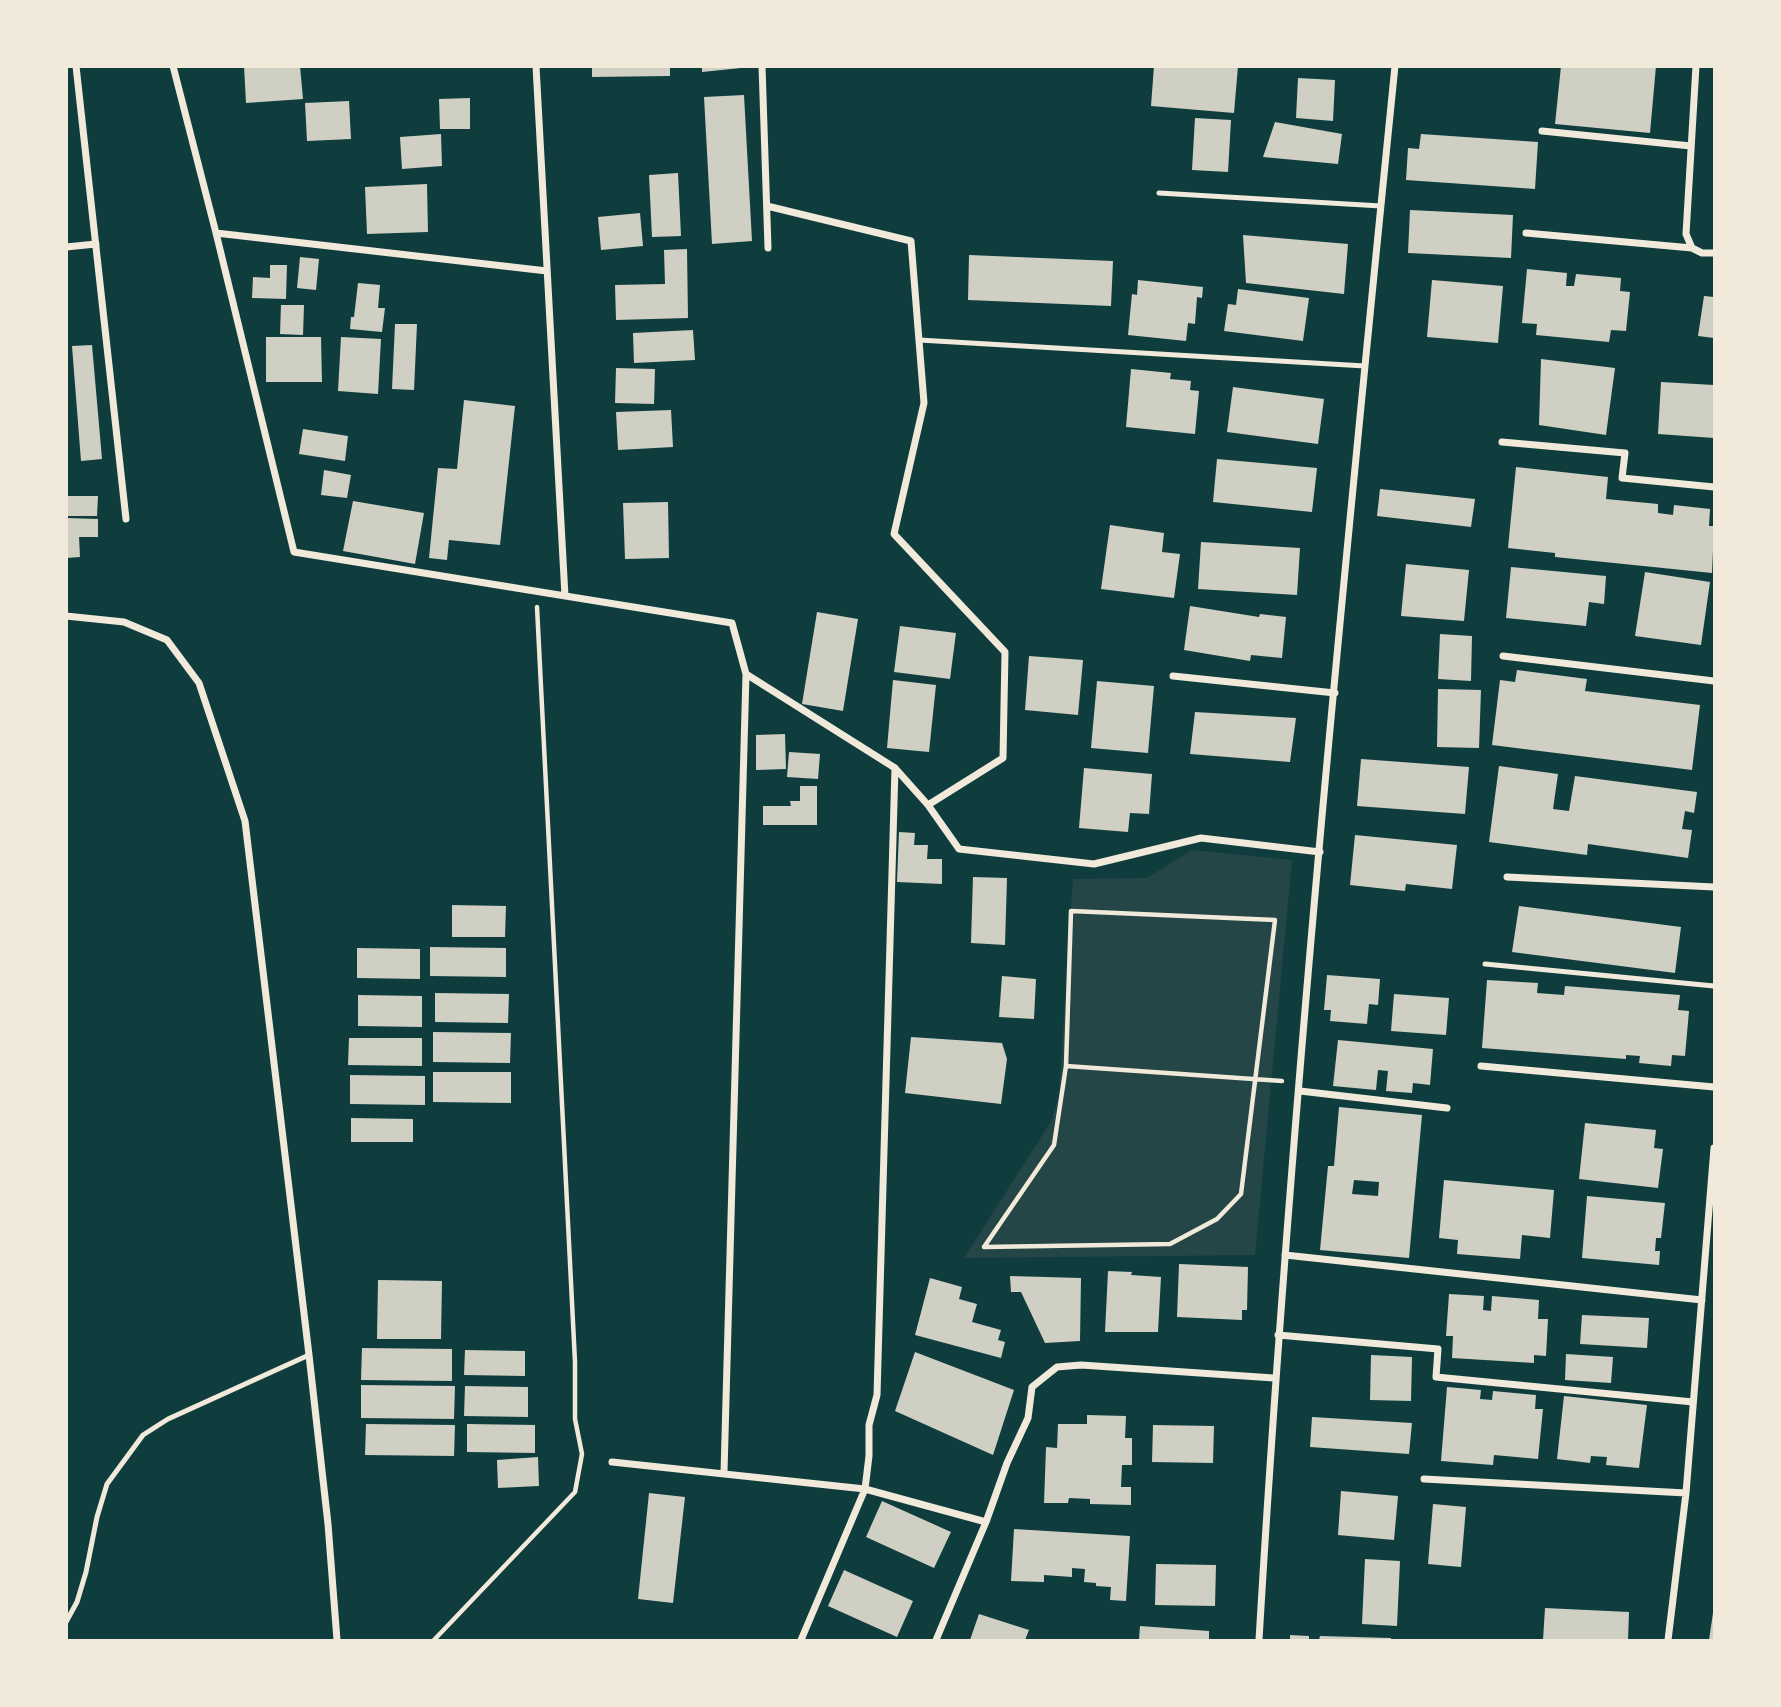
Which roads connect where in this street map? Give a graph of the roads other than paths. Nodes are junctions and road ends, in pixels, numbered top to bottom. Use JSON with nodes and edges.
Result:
{"nodes":[{"id":1,"x":76,"y":66,"type":"edge"},
{"id":2,"x":173,"y":66,"type":"edge"},
{"id":3,"x":536,"y":66,"type":"edge"},
{"id":4,"x":762,"y":66,"type":"edge"},
{"id":5,"x":1395,"y":66,"type":"edge"},
{"id":6,"x":1696,"y":66,"type":"edge"},
{"id":7,"x":1542,"y":131,"type":"dead end"},
{"id":8,"x":1691,"y":146,"type":"junction"},
{"id":9,"x":1159,"y":193,"type":"dead end"},
{"id":10,"x":767,"y":206,"type":"junction"},
{"id":11,"x":1381,"y":206,"type":"junction"},
{"id":12,"x":216,"y":233,"type":"junction"},
{"id":13,"x":1526,"y":233,"type":"dead end"},
{"id":14,"x":96,"y":244,"type":"junction"},
{"id":15,"x":66,"y":247,"type":"edge"},
{"id":16,"x":768,"y":248,"type":"dead end"},
{"id":17,"x":1692,"y":248,"type":"junction"},
{"id":18,"x":1714,"y":253,"type":"edge"},
{"id":19,"x":547,"y":271,"type":"junction"},
{"id":20,"x":919,"y":340,"type":"junction"},
{"id":21,"x":1366,"y":366,"type":"junction"},
{"id":22,"x":1502,"y":442,"type":"dead end"},
{"id":23,"x":1714,"y":487,"type":"edge"},
{"id":24,"x":126,"y":519,"type":"dead end"},
{"id":25,"x":565,"y":596,"type":"junction"},
{"id":26,"x":66,"y":616,"type":"edge"},
{"id":27,"x":1503,"y":656,"type":"dead end"},
{"id":28,"x":746,"y":674,"type":"junction"},
{"id":29,"x":1173,"y":676,"type":"dead end"},
{"id":30,"x":1714,"y":681,"type":"edge"},
{"id":31,"x":1335,"y":693,"type":"junction"},
{"id":32,"x":895,"y":768,"type":"junction"},
{"id":33,"x":928,"y":805,"type":"junction"},
{"id":34,"x":1320,"y":852,"type":"junction"},
{"id":35,"x":1507,"y":877,"type":"dead end"},
{"id":36,"x":1714,"y":887,"type":"edge"},
{"id":37,"x":1485,"y":964,"type":"dead end"},
{"id":38,"x":1714,"y":986,"type":"edge"},
{"id":39,"x":1481,"y":1066,"type":"dead end"},
{"id":40,"x":1300,"y":1086,"type":"junction"},
{"id":41,"x":1714,"y":1087,"type":"edge"},
{"id":42,"x":1447,"y":1108,"type":"dead end"},
{"id":43,"x":1714,"y":1148,"type":"edge"},
{"id":44,"x":1714,"y":1168,"type":"edge"},
{"id":45,"x":1285,"y":1255,"type":"junction"},
{"id":46,"x":1702,"y":1300,"type":"junction"},
{"id":47,"x":1278,"y":1335,"type":"junction"},
{"id":48,"x":309,"y":1354,"type":"junction"},
{"id":49,"x":1275,"y":1378,"type":"junction"},
{"id":50,"x":1693,"y":1402,"type":"junction"},
{"id":51,"x":612,"y":1462,"type":"dead end"},
{"id":52,"x":724,"y":1472,"type":"junction"},
{"id":53,"x":1424,"y":1479,"type":"dead end"},
{"id":54,"x":864,"y":1489,"type":"junction"},
{"id":55,"x":1686,"y":1493,"type":"junction"},
{"id":56,"x":986,"y":1522,"type":"junction"},
{"id":57,"x":66,"y":1622,"type":"edge"},
{"id":58,"x":337,"y":1640,"type":"edge"},
{"id":59,"x":802,"y":1640,"type":"edge"},
{"id":60,"x":936,"y":1640,"type":"edge"},
{"id":61,"x":1259,"y":1640,"type":"edge"},
{"id":62,"x":1668,"y":1640,"type":"edge"}],
"edges":[{"from":1,"to":14,"type":"street"},
{"from":2,"to":12,"type":"street"},
{"from":3,"to":19,"type":"street"},
{"from":4,"to":10,"type":"street"},
{"from":5,"to":11,"type":"street"},
{"from":6,"to":8,"type":"street"},
{"from":7,"to":8,"type":"street"},
{"from":8,"to":17,"type":"street"},
{"from":9,"to":11,"type":"lane"},
{"from":10,"to":16,"type":"street"},
{"from":10,"to":20,"type":"street"},
{"from":11,"to":21,"type":"street"},
{"from":12,"to":19,"type":"street"},
{"from":12,"to":25,"type":"street"},
{"from":13,"to":17,"type":"street"},
{"from":14,"to":15,"type":"street"},
{"from":14,"to":24,"type":"street"},
{"from":17,"to":18,"type":"street"},
{"from":19,"to":25,"type":"street"},
{"from":20,"to":21,"type":"lane"},
{"from":20,"to":33,"type":"street"},
{"from":21,"to":31,"type":"street"},
{"from":22,"to":23,"type":"street"},
{"from":25,"to":28,"type":"street"},
{"from":26,"to":48,"type":"street"},
{"from":27,"to":30,"type":"street"},
{"from":28,"to":32,"type":"street"},
{"from":28,"to":52,"type":"street"},
{"from":29,"to":31,"type":"street"},
{"from":31,"to":34,"type":"street"},
{"from":32,"to":33,"type":"street"},
{"from":32,"to":54,"type":"street"},
{"from":33,"to":34,"type":"street"},
{"from":34,"to":40,"type":"street"},
{"from":35,"to":36,"type":"street"},
{"from":37,"to":38,"type":"lane"},
{"from":39,"to":41,"type":"street"},
{"from":40,"to":42,"type":"street"},
{"from":40,"to":45,"type":"street"},
{"from":43,"to":44,"type":"street"},
{"from":44,"to":46,"type":"street"},
{"from":45,"to":46,"type":"street"},
{"from":45,"to":47,"type":"street"},
{"from":46,"to":50,"type":"street"},
{"from":47,"to":49,"type":"street"},
{"from":47,"to":50,"type":"street"},
{"from":48,"to":57,"type":"lane"},
{"from":48,"to":58,"type":"street"},
{"from":49,"to":56,"type":"street"},
{"from":49,"to":61,"type":"street"},
{"from":50,"to":55,"type":"street"},
{"from":51,"to":52,"type":"street"},
{"from":52,"to":54,"type":"street"},
{"from":53,"to":55,"type":"street"},
{"from":54,"to":56,"type":"street"},
{"from":54,"to":59,"type":"street"},
{"from":55,"to":62,"type":"street"},
{"from":56,"to":60,"type":"street"}]}
